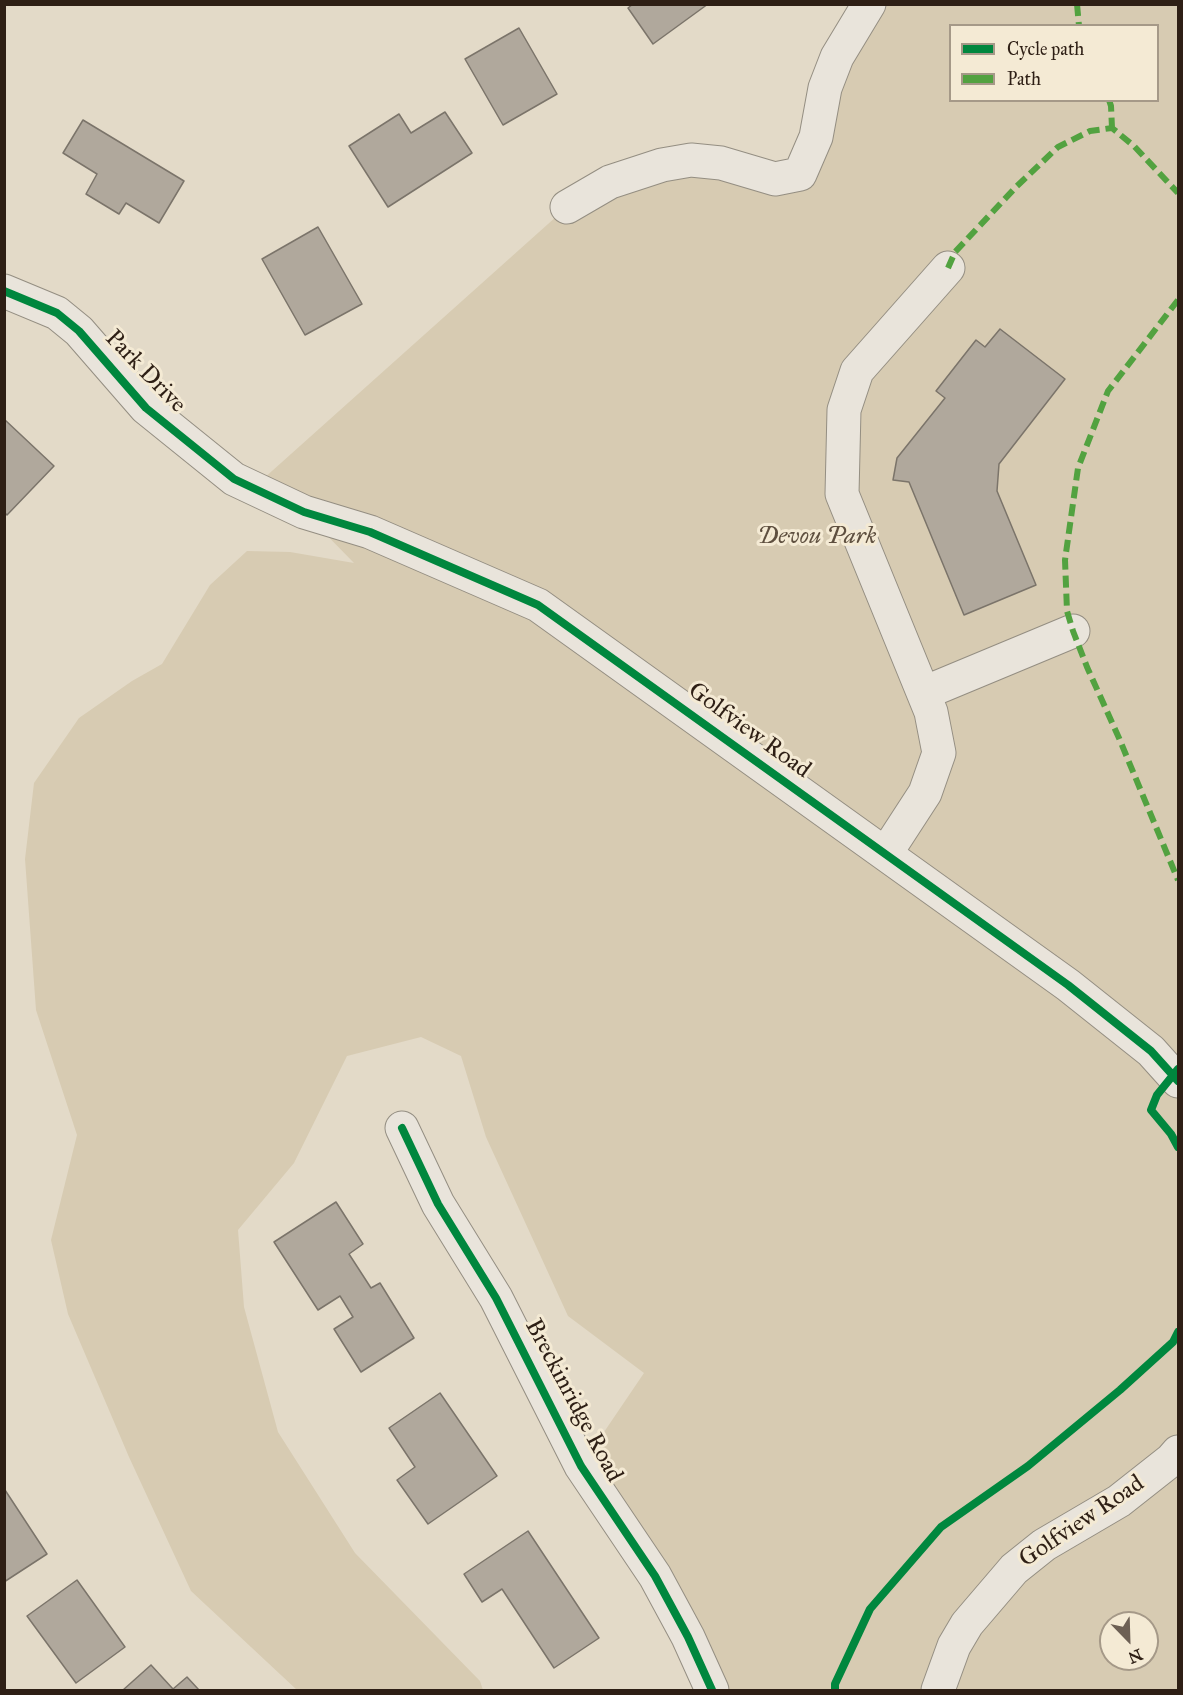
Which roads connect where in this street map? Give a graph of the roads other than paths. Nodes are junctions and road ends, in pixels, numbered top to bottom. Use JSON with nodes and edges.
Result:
{"nodes":[{"id":1,"x":870,"y":4,"type":"edge"},
{"id":2,"x":567,"y":207,"type":"dead end"},
{"id":3,"x":948,"y":268,"type":"dead end"},
{"id":4,"x":4,"y":291,"type":"edge"},
{"id":5,"x":253,"y":488,"type":"joint"},
{"id":6,"x":1073,"y":631,"type":"dead end"},
{"id":7,"x":924,"y":693,"type":"junction"},
{"id":8,"x":886,"y":853,"type":"junction"},
{"id":9,"x":1179,"y":1081,"type":"edge"},
{"id":10,"x":402,"y":1128,"type":"dead end"},
{"id":11,"x":1179,"y":1452,"type":"edge"},
{"id":12,"x":712,"y":1690,"type":"edge"},
{"id":13,"x":938,"y":1690,"type":"edge"}],
"edges":[{"from":1,"to":2,"type":"street"},
{"from":3,"to":7,"type":"street"},
{"from":4,"to":5,"type":"street","name":"Park Drive"},
{"from":5,"to":8,"type":"street","name":"Golfview Road"},
{"from":6,"to":7,"type":"street"},
{"from":7,"to":8,"type":"street"},
{"from":8,"to":9,"type":"street","name":"Golfview Road"},
{"from":10,"to":12,"type":"street","name":"Breckinridge Road"},
{"from":11,"to":13,"type":"street","name":"Golfview Road"}]}
